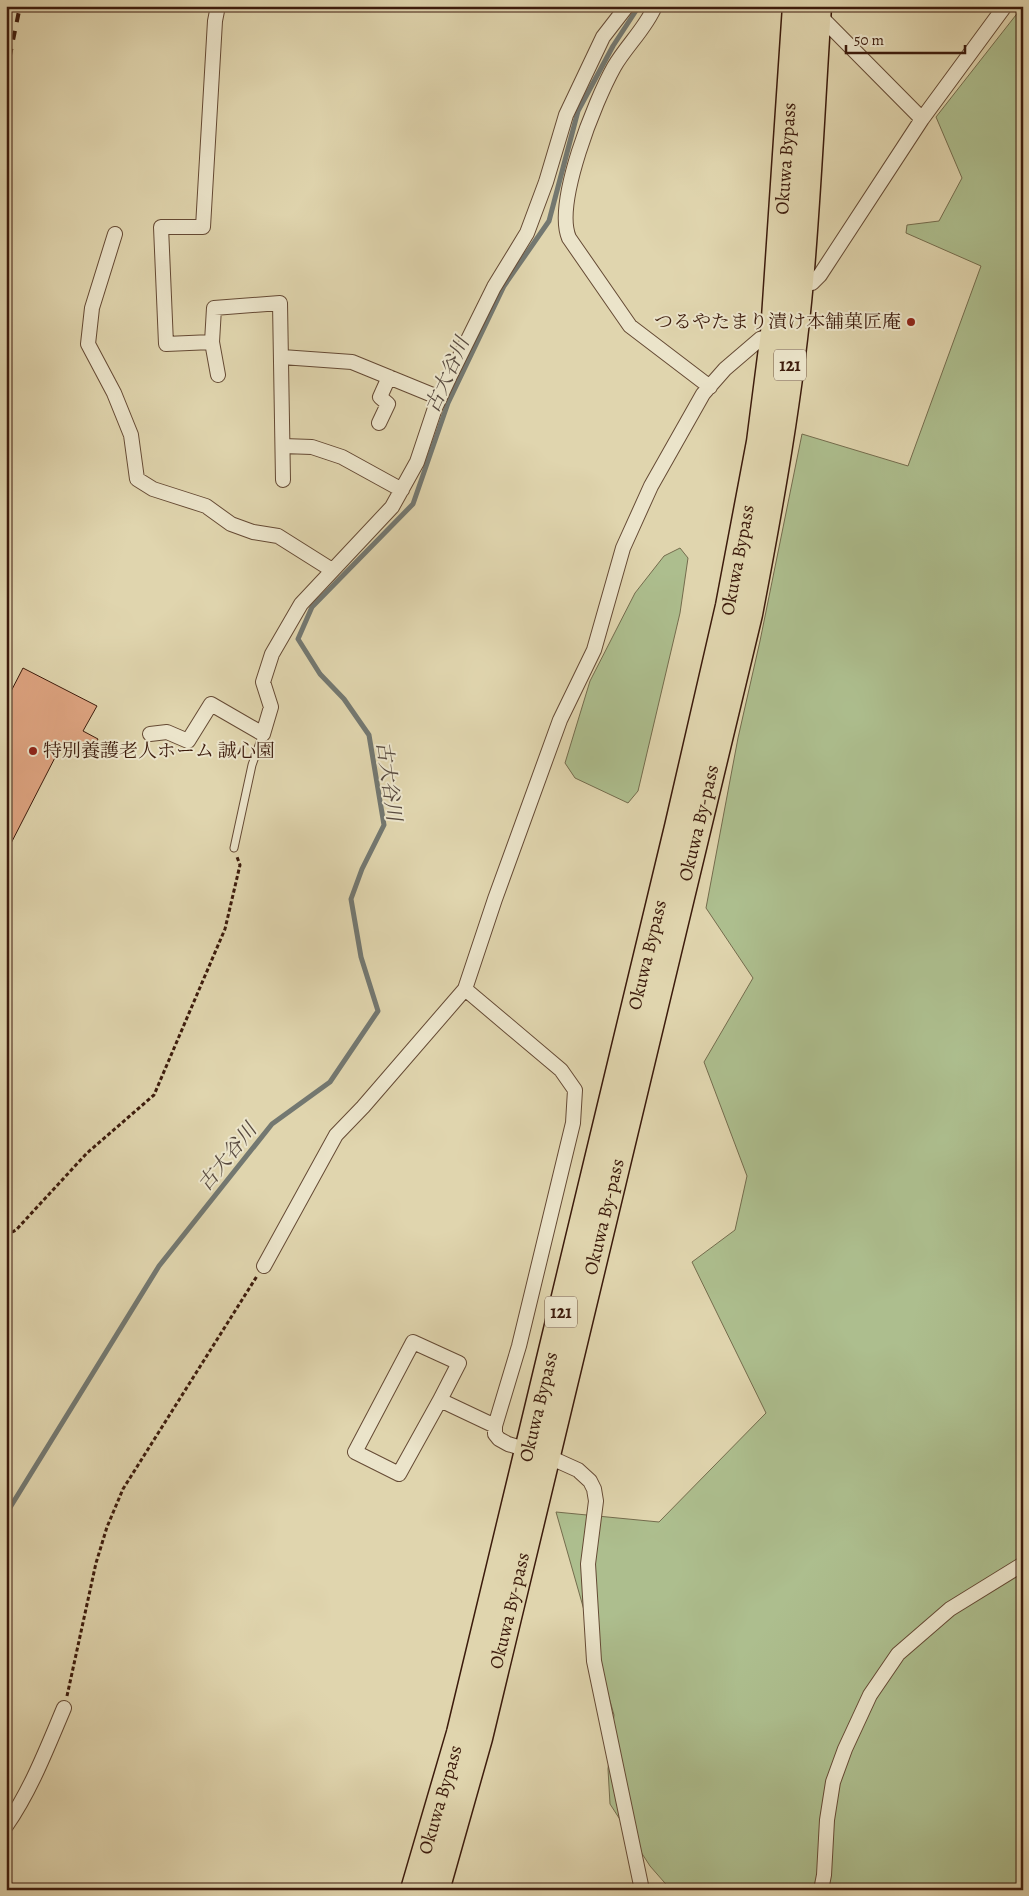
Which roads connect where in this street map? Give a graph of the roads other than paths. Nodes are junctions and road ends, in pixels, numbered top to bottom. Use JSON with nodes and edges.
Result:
{"nodes":[{"id":1,"x":218,"y":6,"type":"edge"},
{"id":2,"x":627,"y":6,"type":"edge"},
{"id":3,"x":655,"y":6,"type":"edge"},
{"id":4,"x":1005,"y":6,"type":"edge"},
{"id":5,"x":821,"y":8,"type":"edge"},
{"id":6,"x":922,"y":119,"type":"junction"},
{"id":7,"x":115,"y":234,"type":"dead end"},
{"id":8,"x":800,"y":282,"type":"junction"},
{"id":9,"x":784,"y":335,"type":"junction"},
{"id":10,"x":212,"y":342,"type":"junction"},
{"id":11,"x":282,"y":358,"type":"junction"},
{"id":12,"x":218,"y":375,"type":"dead end"},
{"id":13,"x":390,"y":377,"type":"junction"},
{"id":14,"x":710,"y":387,"type":"junction"},
{"id":15,"x":440,"y":398,"type":"junction"},
{"id":16,"x":379,"y":423,"type":"dead end"},
{"id":17,"x":283,"y":446,"type":"junction"},
{"id":18,"x":283,"y":480,"type":"dead end"},
{"id":19,"x":402,"y":490,"type":"junction"},
{"id":20,"x":332,"y":570,"type":"junction"},
{"id":21,"x":150,"y":734,"type":"dead end"},
{"id":22,"x":263,"y":734,"type":"junction"},
{"id":23,"x":234,"y":848,"type":"road end"},
{"id":24,"x":465,"y":989,"type":"junction"},
{"id":25,"x":264,"y":1266,"type":"road end"},
{"id":26,"x":440,"y":1400,"type":"junction"},
{"id":27,"x":495,"y":1426,"type":"junction"},
{"id":28,"x":537,"y":1453,"type":"junction"},
{"id":29,"x":1023,"y":1564,"type":"edge"},
{"id":30,"x":64,"y":1708,"type":"road end"},
{"id":31,"x":6,"y":1826,"type":"edge"},
{"id":32,"x":414,"y":1890,"type":"edge"},
{"id":33,"x":436,"y":1890,"type":"edge"},
{"id":34,"x":642,"y":1890,"type":"edge"},
{"id":35,"x":821,"y":1890,"type":"edge"}],
"edges":[{"from":1,"to":10,"type":"street"},
{"from":2,"to":15,"type":"street"},
{"from":3,"to":14,"type":"street"},
{"from":4,"to":6,"type":"street"},
{"from":5,"to":6,"type":"street"},
{"from":5,"to":8,"type":"highway","number":"121"},
{"from":5,"to":9,"type":"highway","name":"Okuwa Bypass","number":"121"},
{"from":6,"to":8,"type":"street"},
{"from":7,"to":20,"type":"street"},
{"from":8,"to":9,"type":"highway","number":"121"},
{"from":9,"to":14,"type":"street"},
{"from":9,"to":28,"type":"highway","name":"Okuwa Bypass","number":"121"},
{"from":10,"to":11,"type":"street"},
{"from":10,"to":12,"type":"street"},
{"from":11,"to":13,"type":"street"},
{"from":11,"to":17,"type":"street"},
{"from":13,"to":15,"type":"street"},
{"from":13,"to":16,"type":"street"},
{"from":14,"to":24,"type":"street"},
{"from":15,"to":19,"type":"street"},
{"from":17,"to":18,"type":"street"},
{"from":17,"to":19,"type":"street"},
{"from":19,"to":20,"type":"street"},
{"from":20,"to":22,"type":"street"},
{"from":21,"to":22,"type":"street"},
{"from":22,"to":23,"type":"lane"},
{"from":24,"to":25,"type":"street"},
{"from":24,"to":27,"type":"street"},
{"from":26,"to":26,"type":"street"},
{"from":26,"to":27,"type":"street"},
{"from":27,"to":28,"type":"street"},
{"from":28,"to":32,"type":"highway","name":"Okuwa Bypass","number":"121"},
{"from":28,"to":33,"type":"highway","name":"Okuwa By-pass","number":"121"},
{"from":28,"to":34,"type":"street"},
{"from":29,"to":35,"type":"street"},
{"from":30,"to":31,"type":"street"}]}
